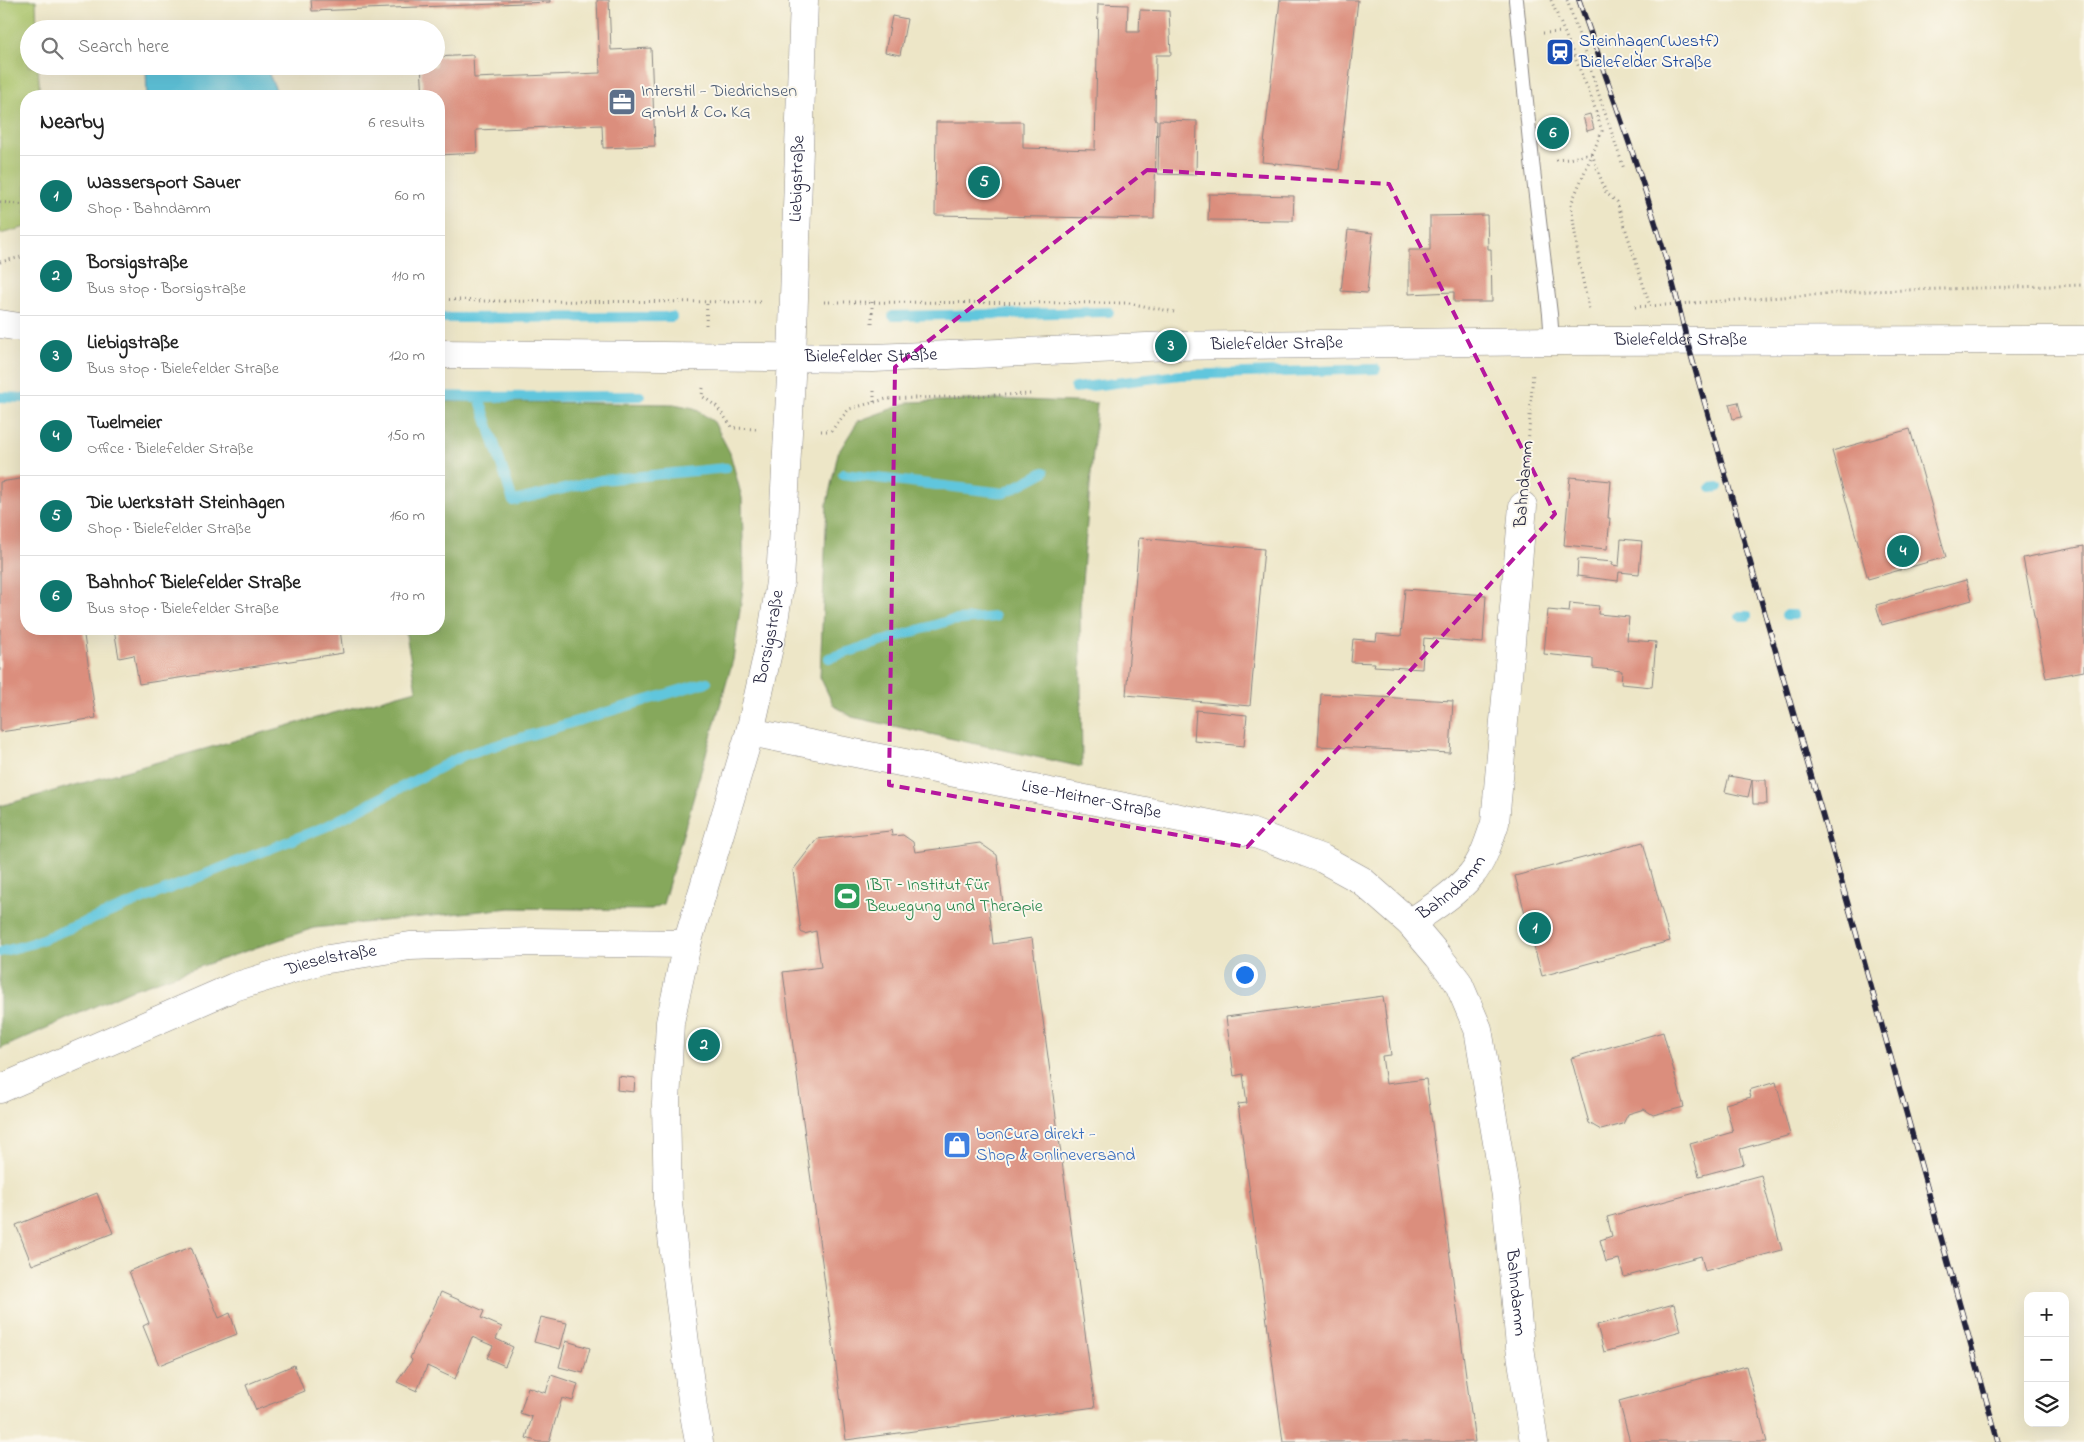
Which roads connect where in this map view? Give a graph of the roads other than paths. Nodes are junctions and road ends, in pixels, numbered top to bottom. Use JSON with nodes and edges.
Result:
{"nodes":[{"id":1,"x":804,"y":0,"type":"edge"},
{"id":2,"x":1516,"y":0,"type":"edge"},
{"id":3,"x":0,"y":324,"type":"edge"},
{"id":4,"x":20,"y":327,"type":"edge"},
{"id":5,"x":1552,"y":340,"type":"junction"},
{"id":6,"x":2084,"y":340,"type":"edge"},
{"id":7,"x":445,"y":354,"type":"edge"},
{"id":8,"x":792,"y":358,"type":"junction"},
{"id":9,"x":1523,"y":506,"type":"road end"},
{"id":10,"x":750,"y":732,"type":"junction"},
{"id":11,"x":1410,"y":923,"type":"junction"},
{"id":12,"x":687,"y":944,"type":"junction"},
{"id":13,"x":0,"y":1089,"type":"edge"},
{"id":14,"x":699,"y":1442,"type":"edge"},
{"id":15,"x":1534,"y":1442,"type":"edge"}],
"edges":[{"from":1,"to":8,"type":"street","name":"Liebigstraße"},
{"from":2,"to":5,"type":"lane"},
{"from":3,"to":4,"type":"street"},
{"from":5,"to":6,"type":"street","name":"Bielefelder Straße"},
{"from":5,"to":8,"type":"street","name":"Bielefelder Straße"},
{"from":7,"to":8,"type":"street","name":"Bielefelder Straße"},
{"from":8,"to":10,"type":"street","name":"Borsigstraße"},
{"from":9,"to":11,"type":"street","name":"Bahndamm"},
{"from":10,"to":11,"type":"street","name":"Lise-Meitner-Straße"},
{"from":10,"to":12,"type":"street","name":"Borsigstraße"},
{"from":11,"to":15,"type":"street","name":"Bahndamm"},
{"from":12,"to":13,"type":"street","name":"Dieselstraße"},
{"from":12,"to":14,"type":"street","name":"Borsigstraße"}]}
